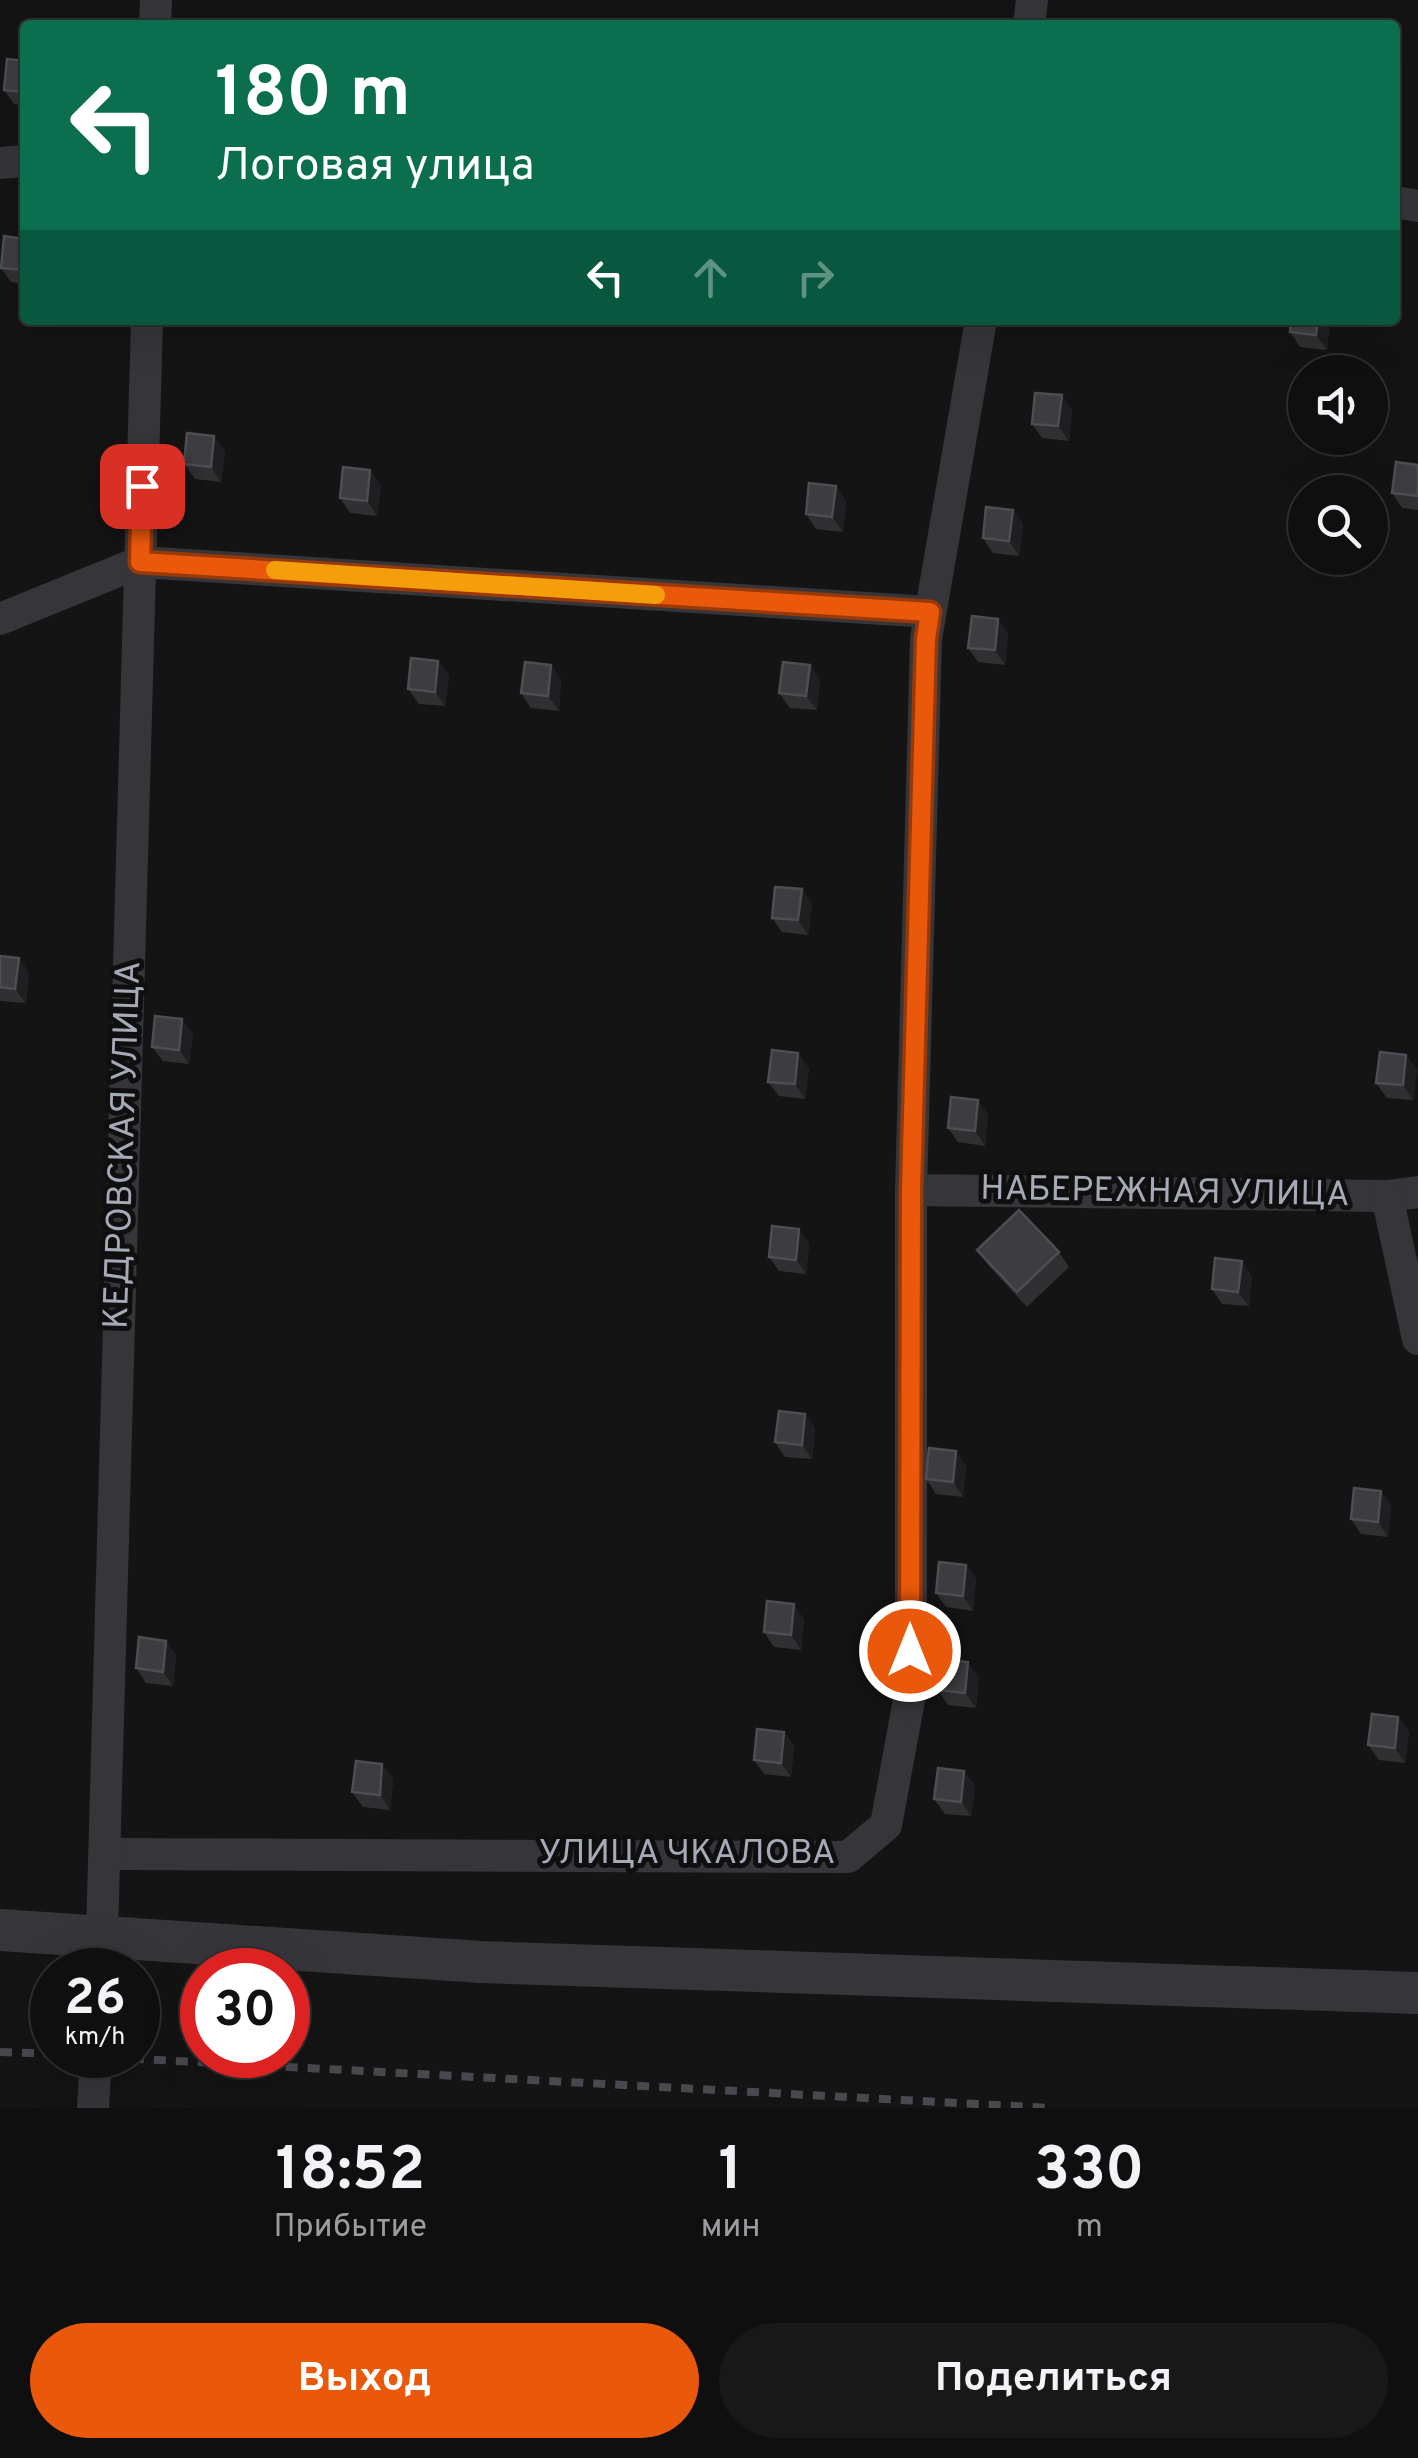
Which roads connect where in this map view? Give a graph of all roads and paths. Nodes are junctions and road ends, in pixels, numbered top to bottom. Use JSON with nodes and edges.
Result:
{"nodes":[{"id":1,"x":146,"y":325,"type":"edge"},
{"id":2,"x":980,"y":325,"type":"edge"},
{"id":3,"x":140,"y":562,"type":"junction"},
{"id":4,"x":930,"y":612,"type":"junction"},
{"id":5,"x":0,"y":619,"type":"edge"},
{"id":6,"x":911,"y":1190,"type":"junction"},
{"id":7,"x":1402,"y":1194,"type":"edge"},
{"id":8,"x":1418,"y":1340,"type":"edge"},
{"id":9,"x":105,"y":1854,"type":"junction"},
{"id":10,"x":0,"y":1930,"type":"edge"},
{"id":11,"x":76,"y":1948,"type":"edge"},
{"id":12,"x":102,"y":1948,"type":"edge"},
{"id":13,"x":160,"y":1955,"type":"edge"},
{"id":14,"x":1418,"y":1993,"type":"edge"},
{"id":15,"x":95,"y":2078,"type":"edge"},
{"id":16,"x":93,"y":2108,"type":"edge"}],
"edges":[{"from":1,"to":3,"type":"street","name":"КЕДРОВСКАЯ УЛИЦА"},
{"from":2,"to":4,"type":"street","name":"УЛИЦА ЧКАЛОВА"},
{"from":3,"to":4,"type":"street"},
{"from":3,"to":5,"type":"street"},
{"from":3,"to":9,"type":"street","name":"КЕДРОВСКАЯ УЛИЦА"},
{"from":4,"to":6,"type":"street","name":"УЛИЦА ЧКАЛОВА"},
{"from":6,"to":7,"type":"street","name":"НАБЕРЕЖНАЯ УЛИЦА"},
{"from":6,"to":9,"type":"street","name":"УЛИЦА ЧКАЛОВА"},
{"from":7,"to":8,"type":"street"},
{"from":9,"to":12,"type":"street","name":"КЕДРОВСКАЯ УЛИЦА"},
{"from":10,"to":11,"type":"street"},
{"from":13,"to":14,"type":"street"},
{"from":15,"to":16,"type":"street"}]}
